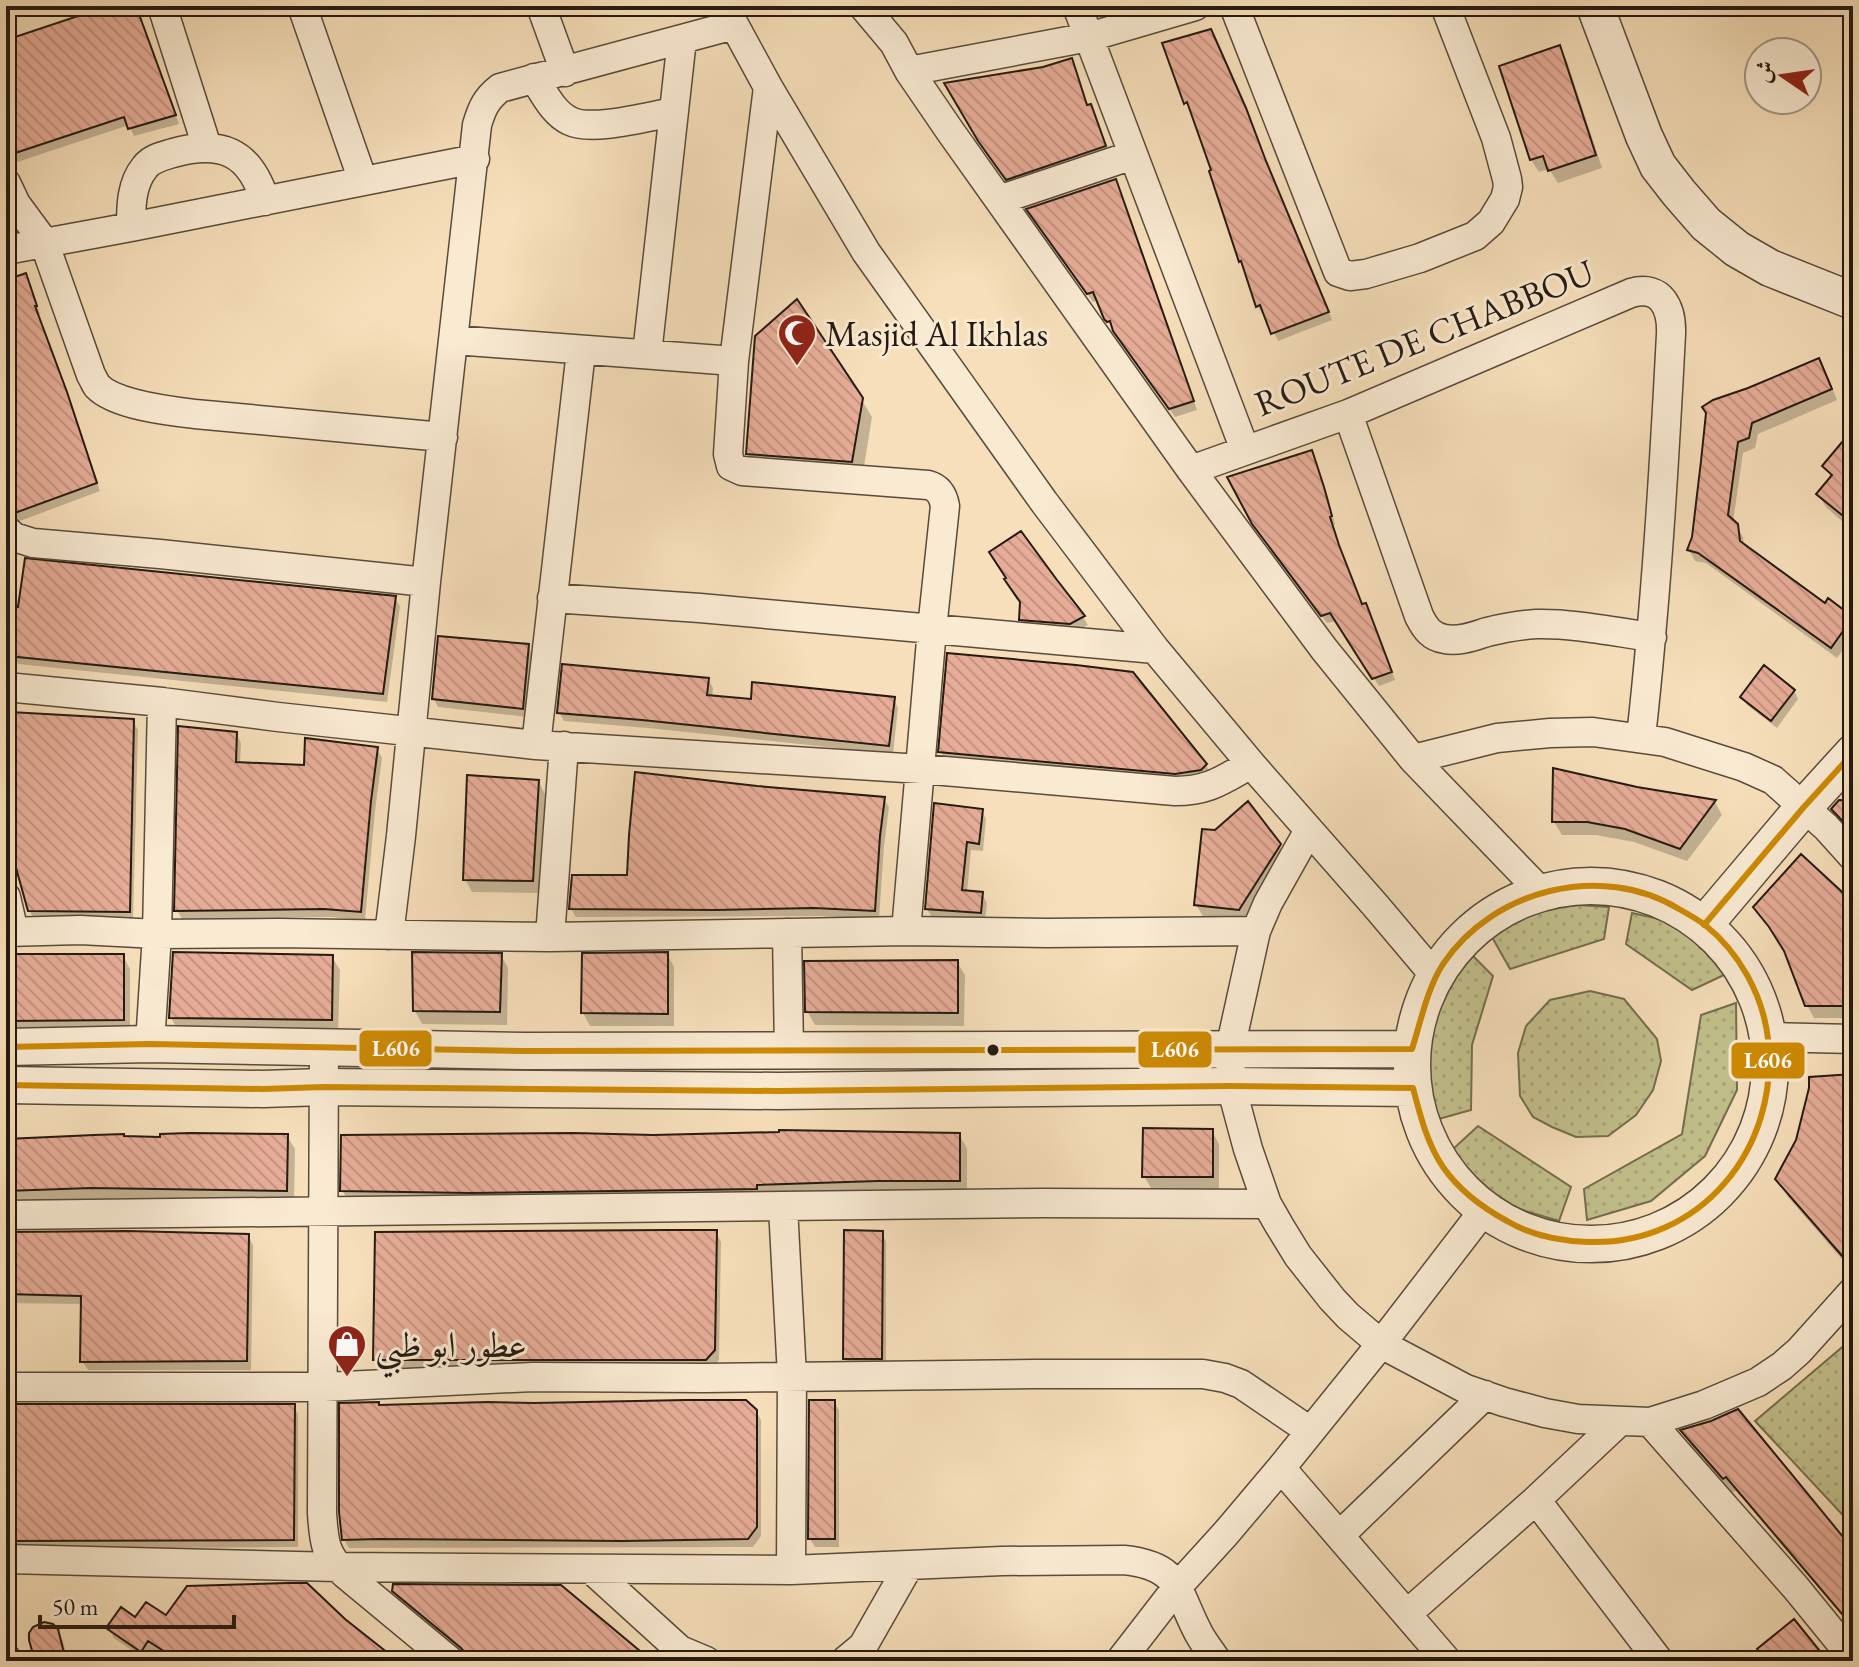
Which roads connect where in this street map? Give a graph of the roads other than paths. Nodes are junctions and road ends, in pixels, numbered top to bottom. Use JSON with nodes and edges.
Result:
{"nodes":[{"id":1,"x":162,"y":6,"type":"edge"},
{"id":2,"x":302,"y":6,"type":"edge"},
{"id":3,"x":541,"y":6,"type":"edge"},
{"id":4,"x":863,"y":6,"type":"edge"},
{"id":5,"x":1077,"y":6,"type":"edge"},
{"id":6,"x":1195,"y":6,"type":"edge"},
{"id":7,"x":1234,"y":6,"type":"edge"},
{"id":8,"x":1445,"y":6,"type":"edge"},
{"id":9,"x":1595,"y":6,"type":"edge"},
{"id":10,"x":729,"y":16,"type":"edge"},
{"id":11,"x":1089,"y":37,"type":"junction"},
{"id":12,"x":682,"y":39,"type":"junction"},
{"id":13,"x":909,"y":71,"type":"junction"},
{"id":14,"x":565,"y":72,"type":"junction"},
{"id":15,"x":534,"y":78,"type":"junction"},
{"id":16,"x":768,"y":87,"type":"junction"},
{"id":17,"x":674,"y":112,"type":"junction"},
{"id":18,"x":207,"y":147,"type":"junction"},
{"id":19,"x":1133,"y":155,"type":"junction"},
{"id":20,"x":475,"y":159,"type":"junction"},
{"id":21,"x":363,"y":181,"type":"junction"},
{"id":22,"x":6,"y":183,"type":"edge"},
{"id":23,"x":999,"y":200,"type":"junction"},
{"id":24,"x":265,"y":201,"type":"junction"},
{"id":25,"x":131,"y":227,"type":"junction"},
{"id":26,"x":44,"y":242,"type":"junction"},
{"id":27,"x":6,"y":250,"type":"edge"},
{"id":28,"x":1853,"y":301,"type":"edge"},
{"id":29,"x":454,"y":340,"type":"junction"},
{"id":30,"x":581,"y":351,"type":"junction"},
{"id":31,"x":647,"y":354,"type":"junction"},
{"id":32,"x":734,"y":361,"type":"junction"},
{"id":33,"x":1348,"y":414,"type":"junction"},
{"id":34,"x":443,"y":437,"type":"junction"},
{"id":35,"x":1245,"y":450,"type":"junction"},
{"id":36,"x":1191,"y":470,"type":"junction"},
{"id":37,"x":6,"y":530,"type":"edge"},
{"id":38,"x":426,"y":582,"type":"junction"},
{"id":39,"x":552,"y":598,"type":"junction"},
{"id":40,"x":932,"y":629,"type":"junction"},
{"id":41,"x":1652,"y":637,"type":"junction"},
{"id":42,"x":1155,"y":649,"type":"junction"},
{"id":43,"x":6,"y":687,"type":"edge"},
{"id":44,"x":162,"y":702,"type":"junction"},
{"id":45,"x":411,"y":732,"type":"junction"},
{"id":46,"x":1641,"y":737,"type":"junction"},
{"id":47,"x":550,"y":746,"type":"junction"},
{"id":48,"x":1413,"y":759,"type":"junction"},
{"id":49,"x":1849,"y":762,"type":"edge"},
{"id":50,"x":1251,"y":764,"type":"junction"},
{"id":51,"x":921,"y":769,"type":"junction"},
{"id":52,"x":1803,"y":808,"type":"junction"},
{"id":53,"x":1309,"y":830,"type":"junction"},
{"id":54,"x":1853,"y":857,"type":"edge"},
{"id":55,"x":1541,"y":892,"type":"junction"},
{"id":56,"x":6,"y":897,"type":"edge"},
{"id":57,"x":1704,"y":925,"type":"junction"},
{"id":58,"x":906,"y":931,"type":"junction"},
{"id":59,"x":1256,"y":931,"type":"junction"},
{"id":60,"x":10,"y":932,"type":"edge"},
{"id":61,"x":787,"y":933,"type":"junction"},
{"id":62,"x":157,"y":934,"type":"junction"},
{"id":63,"x":389,"y":935,"type":"junction"},
{"id":64,"x":550,"y":937,"type":"junction"},
{"id":65,"x":1435,"y":976,"type":"junction"},
{"id":66,"x":1768,"y":1037,"type":"junction"},
{"id":67,"x":1853,"y":1039,"type":"edge"},
{"id":68,"x":150,"y":1044,"type":"junction"},
{"id":69,"x":6,"y":1047,"type":"edge"},
{"id":70,"x":324,"y":1047,"type":"junction"},
{"id":71,"x":1230,"y":1049,"type":"junction"},
{"id":72,"x":1412,"y":1049,"type":"junction"},
{"id":73,"x":789,"y":1050,"type":"junction"},
{"id":74,"x":6,"y":1085,"type":"edge"},
{"id":75,"x":1231,"y":1086,"type":"junction"},
{"id":76,"x":323,"y":1087,"type":"junction"},
{"id":77,"x":1413,"y":1088,"type":"junction"},
{"id":78,"x":1267,"y":1204,"type":"junction"},
{"id":79,"x":783,"y":1207,"type":"junction"},
{"id":80,"x":1484,"y":1210,"type":"junction"},
{"id":81,"x":323,"y":1211,"type":"junction"},
{"id":82,"x":6,"y":1215,"type":"edge"},
{"id":83,"x":1853,"y":1291,"type":"edge"},
{"id":84,"x":1381,"y":1344,"type":"junction"},
{"id":85,"x":792,"y":1376,"type":"junction"},
{"id":86,"x":6,"y":1387,"type":"edge"},
{"id":87,"x":324,"y":1387,"type":"junction"},
{"id":88,"x":1485,"y":1395,"type":"junction"},
{"id":89,"x":1620,"y":1421,"type":"junction"},
{"id":90,"x":1650,"y":1422,"type":"junction"},
{"id":91,"x":1310,"y":1431,"type":"junction"},
{"id":92,"x":1281,"y":1468,"type":"junction"},
{"id":93,"x":1536,"y":1500,"type":"junction"},
{"id":94,"x":1340,"y":1535,"type":"junction"},
{"id":95,"x":6,"y":1559,"type":"edge"},
{"id":96,"x":338,"y":1567,"type":"junction"},
{"id":97,"x":908,"y":1567,"type":"junction"},
{"id":98,"x":592,"y":1570,"type":"junction"},
{"id":99,"x":791,"y":1570,"type":"junction"},
{"id":100,"x":1178,"y":1586,"type":"junction"},
{"id":101,"x":1408,"y":1613,"type":"junction"},
{"id":102,"x":1853,"y":1658,"type":"edge"},
{"id":103,"x":450,"y":1661,"type":"edge"},
{"id":104,"x":706,"y":1661,"type":"edge"},
{"id":105,"x":845,"y":1661,"type":"edge"},
{"id":106,"x":1120,"y":1661,"type":"edge"},
{"id":107,"x":1217,"y":1661,"type":"edge"},
{"id":108,"x":1447,"y":1661,"type":"edge"},
{"id":109,"x":1659,"y":1661,"type":"edge"}],
"edges":[{"from":1,"to":18,"type":"street"},
{"from":2,"to":21,"type":"street"},
{"from":3,"to":14,"type":"street"},
{"from":4,"to":13,"type":"street"},
{"from":5,"to":11,"type":"street","name":"ROUTE DE CHABBOU"},
{"from":6,"to":11,"type":"street"},
{"from":7,"to":8,"type":"street"},
{"from":9,"to":28,"type":"street"},
{"from":10,"to":12,"type":"street"},
{"from":10,"to":16,"type":"street"},
{"from":11,"to":13,"type":"street"},
{"from":11,"to":19,"type":"street","name":"ROUTE DE CHABBOU"},
{"from":12,"to":14,"type":"street"},
{"from":12,"to":17,"type":"street"},
{"from":13,"to":23,"type":"street"},
{"from":14,"to":15,"type":"street"},
{"from":15,"to":17,"type":"street"},
{"from":15,"to":20,"type":"street"},
{"from":16,"to":32,"type":"street"},
{"from":16,"to":42,"type":"street"},
{"from":17,"to":31,"type":"street"},
{"from":18,"to":24,"type":"street"},
{"from":18,"to":25,"type":"street"},
{"from":19,"to":23,"type":"street"},
{"from":19,"to":35,"type":"street","name":"ROUTE DE CHABBOU"},
{"from":20,"to":21,"type":"street"},
{"from":20,"to":29,"type":"street"},
{"from":21,"to":24,"type":"street"},
{"from":22,"to":26,"type":"street"},
{"from":23,"to":36,"type":"street"},
{"from":24,"to":25,"type":"street"},
{"from":25,"to":26,"type":"street"},
{"from":26,"to":27,"type":"street"},
{"from":26,"to":34,"type":"street"},
{"from":29,"to":30,"type":"street"},
{"from":29,"to":34,"type":"street"},
{"from":30,"to":31,"type":"street"},
{"from":30,"to":39,"type":"street"},
{"from":31,"to":32,"type":"street"},
{"from":32,"to":40,"type":"street"},
{"from":33,"to":35,"type":"street","name":"ROUTE DE CHABBOU"},
{"from":33,"to":41,"type":"street"},
{"from":33,"to":41,"type":"street","name":"ROUTE DE CHABBOU"},
{"from":34,"to":38,"type":"street"},
{"from":35,"to":36,"type":"street"},
{"from":36,"to":48,"type":"street"},
{"from":37,"to":38,"type":"street"},
{"from":38,"to":45,"type":"street"},
{"from":39,"to":40,"type":"street"},
{"from":39,"to":47,"type":"street"},
{"from":40,"to":42,"type":"street"},
{"from":40,"to":51,"type":"street"},
{"from":41,"to":46,"type":"street","name":"ROUTE DE CHABBOU"},
{"from":42,"to":50,"type":"street"},
{"from":43,"to":44,"type":"street"},
{"from":44,"to":45,"type":"street"},
{"from":44,"to":62,"type":"street"},
{"from":45,"to":47,"type":"street"},
{"from":45,"to":63,"type":"street"},
{"from":46,"to":48,"type":"street"},
{"from":46,"to":52,"type":"street"},
{"from":47,"to":51,"type":"street"},
{"from":47,"to":64,"type":"street"},
{"from":48,"to":55,"type":"street"},
{"from":49,"to":52,"type":"street"},
{"from":50,"to":51,"type":"street"},
{"from":50,"to":53,"type":"street"},
{"from":51,"to":58,"type":"street"},
{"from":52,"to":54,"type":"street"},
{"from":52,"to":57,"type":"street"},
{"from":53,"to":59,"type":"street"},
{"from":53,"to":65,"type":"street"},
{"from":55,"to":57,"type":"street"},
{"from":55,"to":65,"type":"street"},
{"from":56,"to":60,"type":"street"},
{"from":57,"to":66,"type":"street"},
{"from":58,"to":59,"type":"street"},
{"from":58,"to":61,"type":"street"},
{"from":59,"to":71,"type":"street"},
{"from":60,"to":62,"type":"street"},
{"from":61,"to":64,"type":"street"},
{"from":61,"to":73,"type":"street"},
{"from":62,"to":63,"type":"street"},
{"from":62,"to":68,"type":"street"},
{"from":63,"to":64,"type":"street"},
{"from":65,"to":72,"type":"street"},
{"from":66,"to":67,"type":"street"},
{"from":66,"to":80,"type":"street"},
{"from":68,"to":69,"type":"street"},
{"from":68,"to":70,"type":"street"},
{"from":70,"to":73,"type":"street"},
{"from":70,"to":76,"type":"street"},
{"from":71,"to":72,"type":"street"},
{"from":71,"to":73,"type":"street"},
{"from":71,"to":75,"type":"street"},
{"from":72,"to":77,"type":"street"},
{"from":74,"to":76,"type":"street"},
{"from":75,"to":76,"type":"street"},
{"from":75,"to":77,"type":"street"},
{"from":75,"to":78,"type":"street"},
{"from":76,"to":81,"type":"street"},
{"from":77,"to":80,"type":"street"},
{"from":78,"to":79,"type":"street"},
{"from":78,"to":84,"type":"street"},
{"from":79,"to":81,"type":"street"},
{"from":79,"to":85,"type":"street"},
{"from":80,"to":84,"type":"street"},
{"from":81,"to":82,"type":"street"},
{"from":81,"to":87,"type":"street"},
{"from":83,"to":90,"type":"street"},
{"from":84,"to":88,"type":"street"},
{"from":84,"to":91,"type":"street"},
{"from":85,"to":87,"type":"street"},
{"from":85,"to":91,"type":"street"},
{"from":85,"to":99,"type":"street"},
{"from":86,"to":87,"type":"street"},
{"from":87,"to":96,"type":"street"},
{"from":88,"to":89,"type":"street"},
{"from":88,"to":94,"type":"street"},
{"from":89,"to":90,"type":"street"},
{"from":89,"to":93,"type":"street"},
{"from":90,"to":102,"type":"street"},
{"from":91,"to":92,"type":"street"},
{"from":92,"to":94,"type":"street"},
{"from":92,"to":100,"type":"street"},
{"from":93,"to":101,"type":"street"},
{"from":93,"to":109,"type":"street"},
{"from":94,"to":101,"type":"street"},
{"from":95,"to":96,"type":"street"},
{"from":96,"to":98,"type":"street"},
{"from":96,"to":103,"type":"street"},
{"from":97,"to":99,"type":"street"},
{"from":97,"to":100,"type":"street"},
{"from":97,"to":105,"type":"street"},
{"from":98,"to":99,"type":"street"},
{"from":98,"to":104,"type":"street"},
{"from":100,"to":106,"type":"street"},
{"from":100,"to":107,"type":"street"},
{"from":101,"to":108,"type":"street"}]}
